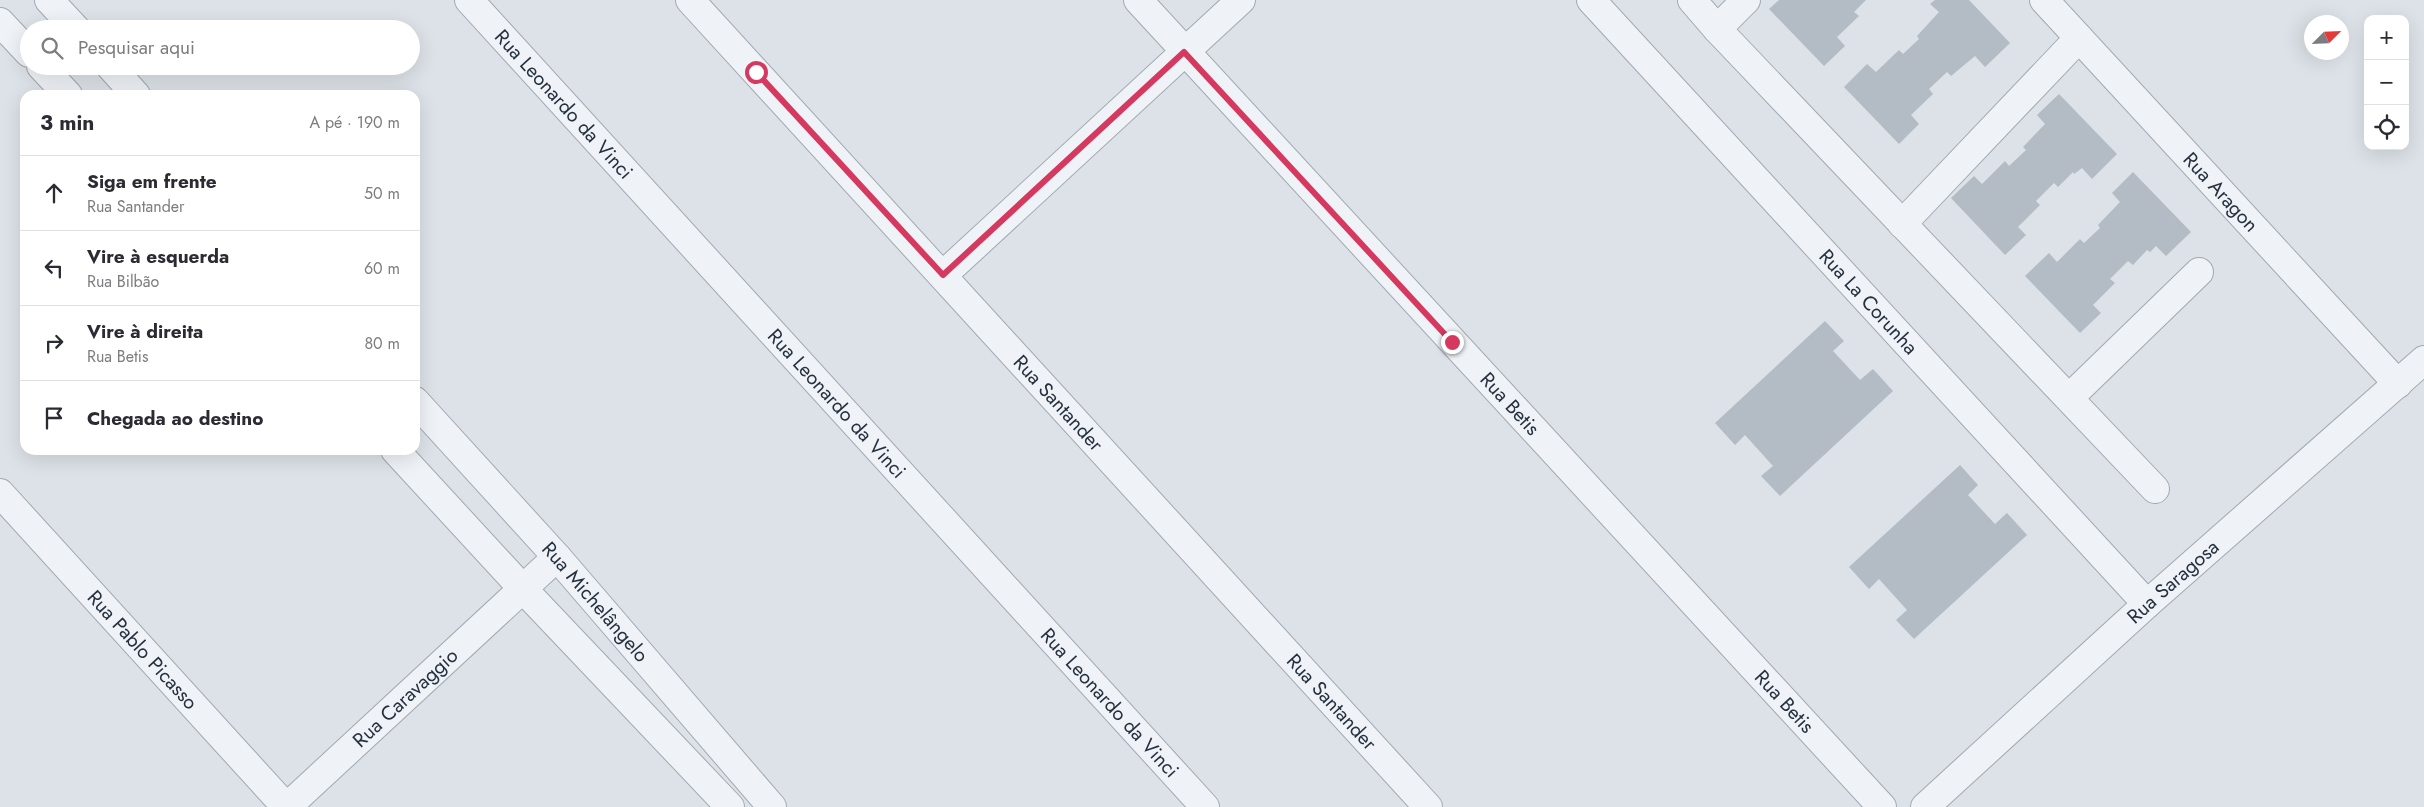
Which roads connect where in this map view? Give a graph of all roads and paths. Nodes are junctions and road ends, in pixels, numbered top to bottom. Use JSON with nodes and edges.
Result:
{"nodes":[{"id":1,"x":49,"y":0,"type":"edge"},
{"id":2,"x":468,"y":0,"type":"edge"},
{"id":3,"x":690,"y":0,"type":"edge"},
{"id":4,"x":1138,"y":0,"type":"edge"},
{"id":5,"x":1241,"y":0,"type":"edge"},
{"id":6,"x":1590,"y":0,"type":"edge"},
{"id":7,"x":1692,"y":0,"type":"edge"},
{"id":8,"x":1746,"y":0,"type":"edge"},
{"id":9,"x":2044,"y":0,"type":"edge"},
{"id":10,"x":68,"y":20,"type":"edge"},
{"id":11,"x":0,"y":22,"type":"edge"},
{"id":12,"x":1717,"y":29,"type":"junction"},
{"id":13,"x":2079,"y":38,"type":"junction"},
{"id":14,"x":20,"y":43,"type":"edge"},
{"id":15,"x":1184,"y":52,"type":"junction"},
{"id":16,"x":49,"y":75,"type":"edge"},
{"id":17,"x":118,"y":75,"type":"edge"},
{"id":18,"x":63,"y":90,"type":"edge"},
{"id":19,"x":132,"y":90,"type":"edge"},
{"id":20,"x":1902,"y":224,"type":"junction"},
{"id":21,"x":2199,"y":272,"type":"dead end"},
{"id":22,"x":943,"y":275,"type":"junction"},
{"id":23,"x":2424,"y":360,"type":"edge"},
{"id":24,"x":2398,"y":384,"type":"junction"},
{"id":25,"x":2069,"y":398,"type":"junction"},
{"id":26,"x":420,"y":406,"type":"edge"},
{"id":27,"x":400,"y":455,"type":"edge"},
{"id":28,"x":2155,"y":489,"type":"dead end"},
{"id":29,"x":0,"y":493,"type":"edge"},
{"id":30,"x":557,"y":557,"type":"junction"},
{"id":31,"x":523,"y":589,"type":"junction"},
{"id":32,"x":2147,"y":604,"type":"junction"},
{"id":33,"x":287,"y":807,"type":"edge"},
{"id":34,"x":730,"y":807,"type":"edge"},
{"id":35,"x":772,"y":807,"type":"edge"},
{"id":36,"x":1204,"y":807,"type":"edge"},
{"id":37,"x":1428,"y":807,"type":"edge"},
{"id":38,"x":1882,"y":807,"type":"edge"},
{"id":39,"x":1925,"y":807,"type":"edge"}],
"edges":[{"from":1,"to":10,"type":"street"},
{"from":2,"to":36,"type":"street","name":"Rua Leonardo da Vinci"},
{"from":3,"to":22,"type":"street","name":"Rua Santander"},
{"from":4,"to":15,"type":"street","name":"Rua Betis"},
{"from":5,"to":15,"type":"street"},
{"from":6,"to":32,"type":"street","name":"Rua La Corunha"},
{"from":7,"to":12,"type":"street"},
{"from":8,"to":12,"type":"street"},
{"from":9,"to":13,"type":"street","name":"Rua Aragon"},
{"from":11,"to":14,"type":"street"},
{"from":12,"to":20,"type":"street"},
{"from":13,"to":20,"type":"street"},
{"from":13,"to":24,"type":"street","name":"Rua Aragon"},
{"from":15,"to":22,"type":"street"},
{"from":15,"to":38,"type":"street","name":"Rua Betis"},
{"from":16,"to":18,"type":"street"},
{"from":17,"to":19,"type":"street"},
{"from":20,"to":25,"type":"street"},
{"from":21,"to":25,"type":"street"},
{"from":22,"to":37,"type":"street","name":"Rua Santander"},
{"from":23,"to":24,"type":"street","name":"Rua Saragosa"},
{"from":24,"to":32,"type":"street","name":"Rua Saragosa"},
{"from":25,"to":28,"type":"street"},
{"from":26,"to":30,"type":"street","name":"Rua Michelângelo"},
{"from":27,"to":31,"type":"street"},
{"from":29,"to":33,"type":"street","name":"Rua Pablo Picasso"},
{"from":30,"to":31,"type":"street","name":"Rua Caravaggio"},
{"from":30,"to":35,"type":"street","name":"Rua Michelângelo"},
{"from":31,"to":33,"type":"street","name":"Rua Caravaggio"},
{"from":31,"to":34,"type":"street"},
{"from":32,"to":39,"type":"street","name":"Rua Saragosa"}]}
